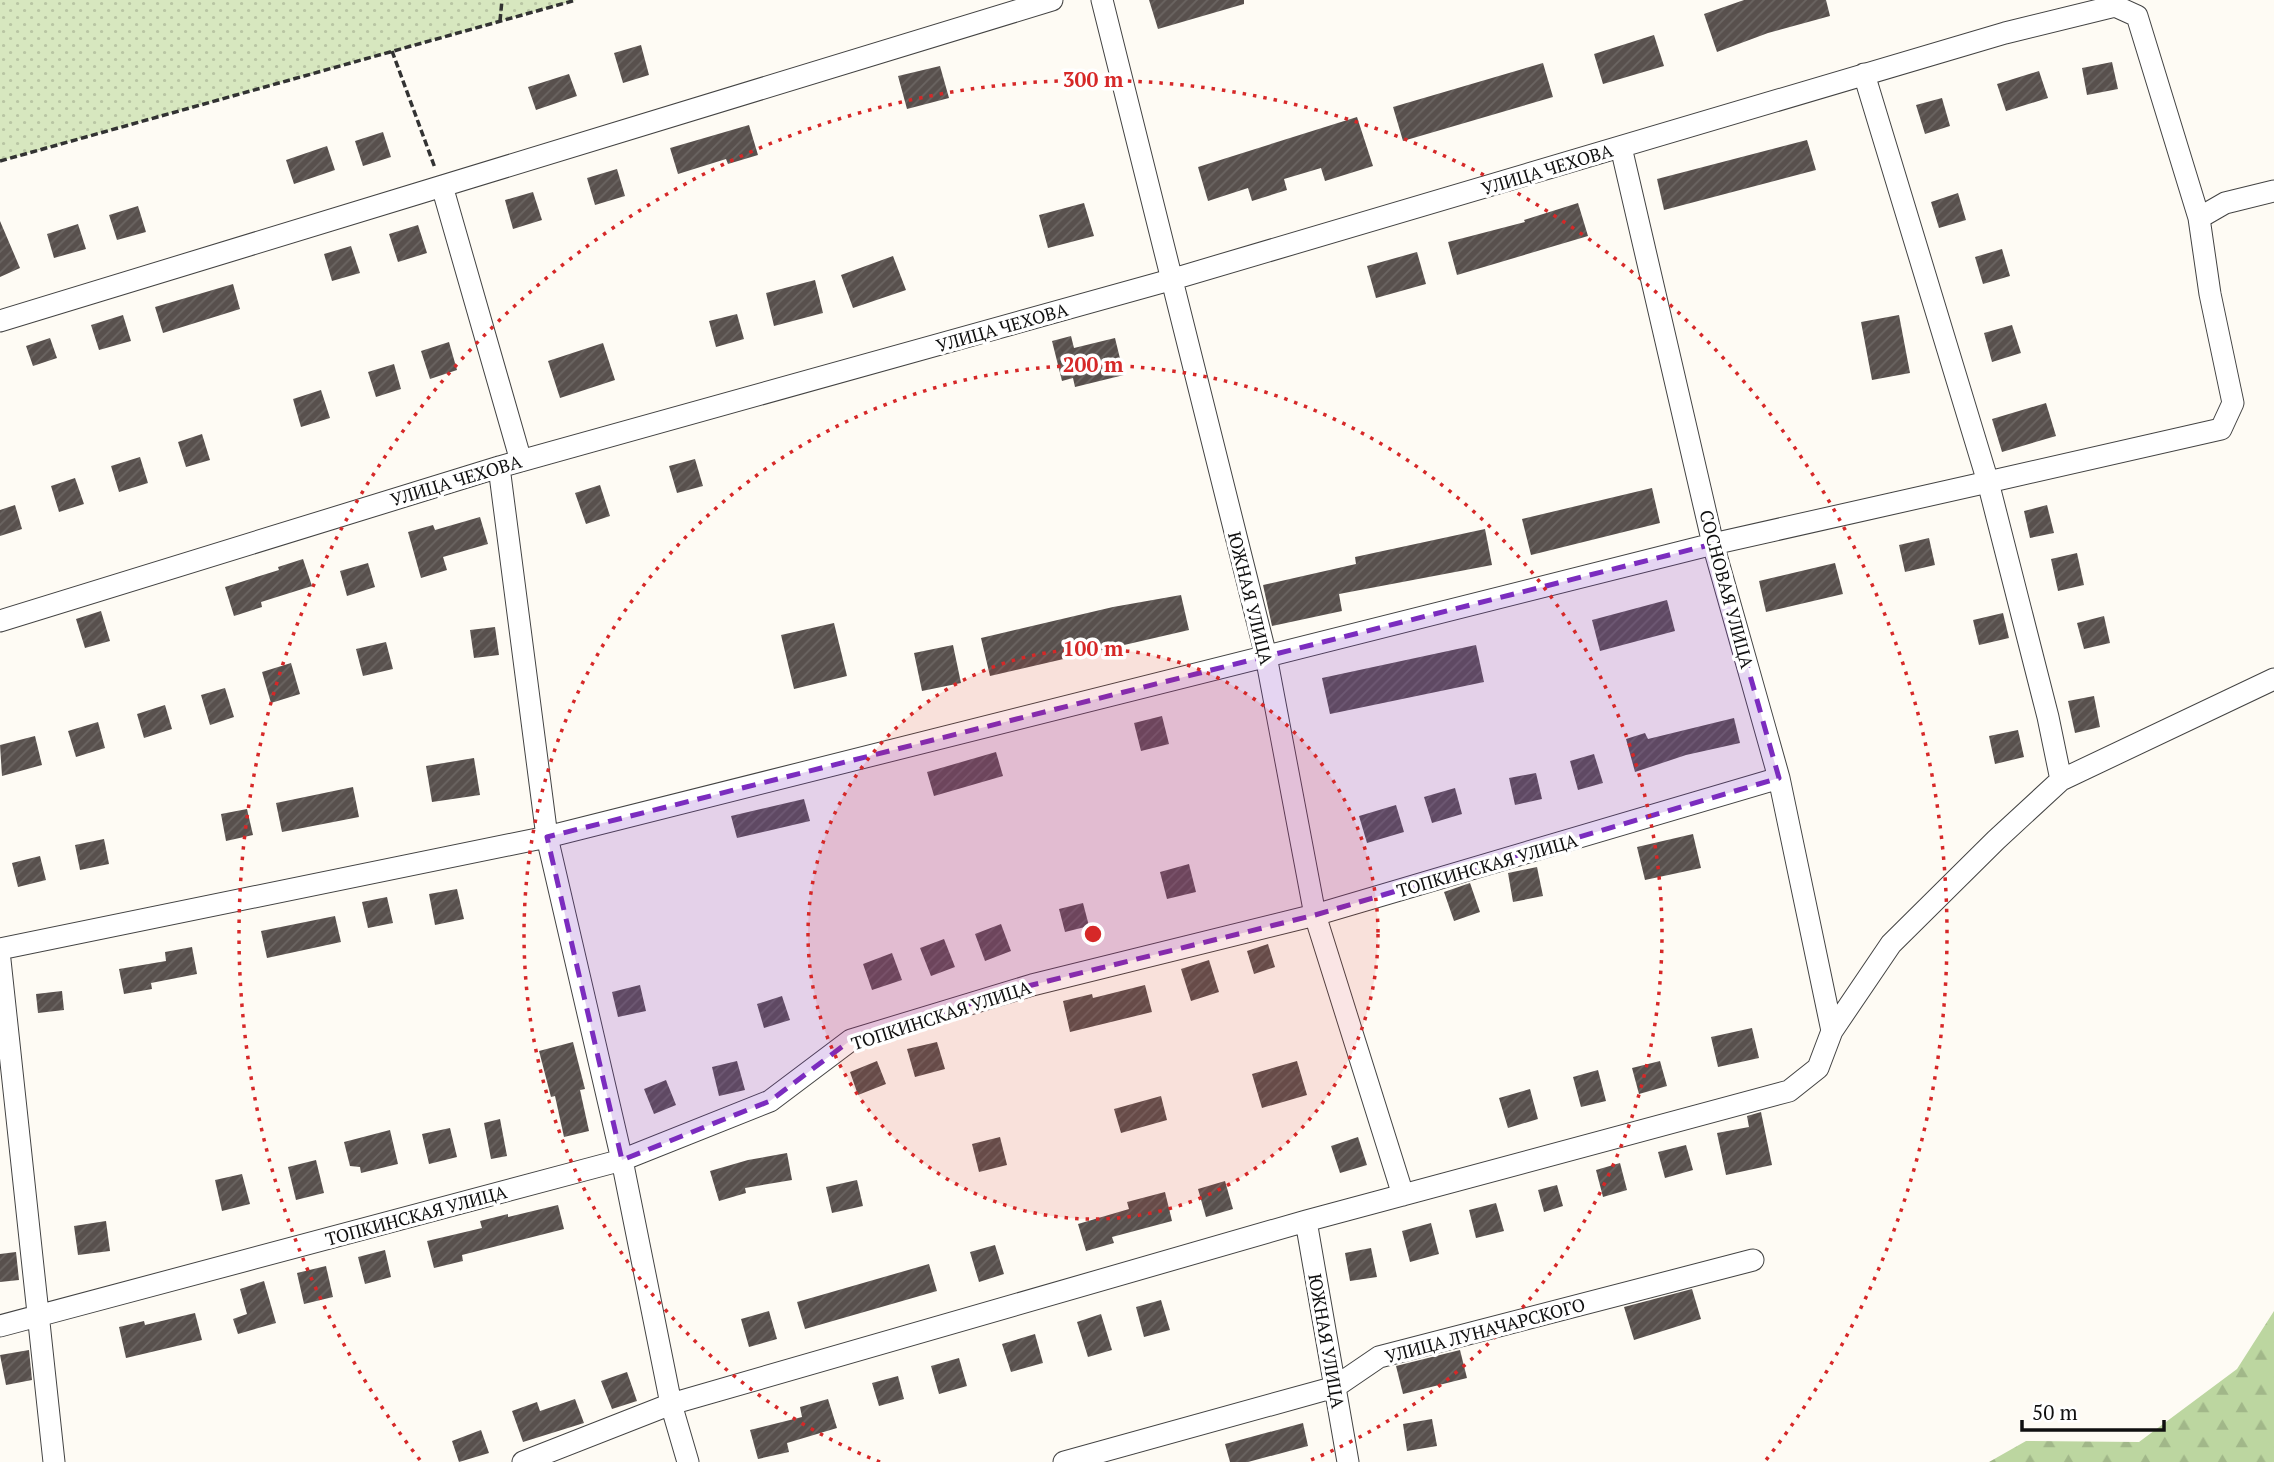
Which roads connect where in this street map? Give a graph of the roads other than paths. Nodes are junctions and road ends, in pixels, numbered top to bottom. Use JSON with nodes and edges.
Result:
{"nodes":[{"id":1,"x":1052,"y":0,"type":"edge"},
{"id":2,"x":1101,"y":0,"type":"edge"},
{"id":3,"x":2115,"y":3,"type":"edge"},
{"id":4,"x":1864,"y":74,"type":"junction"},
{"id":5,"x":1621,"y":147,"type":"junction"},
{"id":6,"x":442,"y":186,"type":"junction"},
{"id":7,"x":2274,"y":191,"type":"edge"},
{"id":8,"x":2199,"y":218,"type":"junction"},
{"id":9,"x":1171,"y":280,"type":"junction"},
{"id":10,"x":0,"y":321,"type":"edge"},
{"id":11,"x":521,"y":461,"type":"junction"},
{"id":12,"x":499,"y":467,"type":"junction"},
{"id":13,"x":1989,"y":482,"type":"junction"},
{"id":14,"x":1713,"y":544,"type":"junction"},
{"id":15,"x":0,"y":621,"type":"edge"},
{"id":16,"x":1266,"y":656,"type":"junction"},
{"id":17,"x":2274,"y":679,"type":"edge"},
{"id":18,"x":1779,"y":778,"type":"junction"},
{"id":19,"x":2061,"y":780,"type":"junction"},
{"id":20,"x":547,"y":837,"type":"junction"},
{"id":21,"x":1315,"y":915,"type":"junction"},
{"id":22,"x":0,"y":949,"type":"edge"},
{"id":23,"x":0,"y":960,"type":"edge"},
{"id":24,"x":1832,"y":1031,"type":"junction"},
{"id":25,"x":622,"y":1160,"type":"junction"},
{"id":26,"x":1403,"y":1195,"type":"junction"},
{"id":27,"x":1306,"y":1221,"type":"junction"},
{"id":28,"x":1753,"y":1260,"type":"dead end"},
{"id":29,"x":40,"y":1316,"type":"junction"},
{"id":30,"x":0,"y":1326,"type":"edge"},
{"id":31,"x":1335,"y":1387,"type":"junction"},
{"id":32,"x":671,"y":1404,"type":"junction"},
{"id":33,"x":54,"y":1462,"type":"edge"},
{"id":34,"x":523,"y":1462,"type":"edge"},
{"id":35,"x":688,"y":1462,"type":"edge"},
{"id":36,"x":1064,"y":1462,"type":"edge"},
{"id":37,"x":1348,"y":1462,"type":"edge"}],
"edges":[{"from":1,"to":6,"type":"street"},
{"from":2,"to":9,"type":"street","name":"ЮЖНАЯ УЛИЦА"},
{"from":3,"to":4,"type":"street","name":"УЛИЦА ЧЕХОВА"},
{"from":3,"to":8,"type":"street"},
{"from":4,"to":5,"type":"street","name":"УЛИЦА ЧЕХОВА"},
{"from":4,"to":13,"type":"street"},
{"from":5,"to":9,"type":"street","name":"УЛИЦА ЧЕХОВА"},
{"from":5,"to":14,"type":"street","name":"СОСНОВАЯ УЛИЦА"},
{"from":6,"to":10,"type":"street"},
{"from":6,"to":11,"type":"street"},
{"from":7,"to":8,"type":"street"},
{"from":8,"to":13,"type":"street"},
{"from":9,"to":11,"type":"street","name":"УЛИЦА ЧЕХОВА"},
{"from":9,"to":16,"type":"street","name":"ЮЖНАЯ УЛИЦА"},
{"from":11,"to":12,"type":"street","name":"УЛИЦА ЧЕХОВА"},
{"from":12,"to":15,"type":"street","name":"УЛИЦА ЧЕХОВА"},
{"from":12,"to":20,"type":"street"},
{"from":13,"to":14,"type":"street"},
{"from":13,"to":19,"type":"street"},
{"from":14,"to":16,"type":"street"},
{"from":14,"to":18,"type":"street","name":"СОСНОВАЯ УЛИЦА"},
{"from":16,"to":20,"type":"street"},
{"from":16,"to":21,"type":"street","name":"ЮЖНАЯ УЛИЦА"},
{"from":17,"to":19,"type":"street"},
{"from":18,"to":21,"type":"street","name":"ТОПКИНСКАЯ УЛИЦА"},
{"from":18,"to":24,"type":"street","name":"СОСНОВАЯ УЛИЦА"},
{"from":19,"to":24,"type":"street"},
{"from":20,"to":22,"type":"street"},
{"from":20,"to":25,"type":"street"},
{"from":21,"to":25,"type":"street","name":"ТОПКИНСКАЯ УЛИЦА"},
{"from":21,"to":26,"type":"street","name":"ЮЖНАЯ УЛИЦА"},
{"from":23,"to":29,"type":"street"},
{"from":24,"to":26,"type":"street"},
{"from":25,"to":29,"type":"street","name":"ТОПКИНСКАЯ УЛИЦА"},
{"from":25,"to":32,"type":"street"},
{"from":26,"to":27,"type":"street"},
{"from":27,"to":31,"type":"street","name":"ЮЖНАЯ УЛИЦА"},
{"from":27,"to":32,"type":"street"},
{"from":28,"to":31,"type":"street","name":"УЛИЦА ЛУНАЧАРСКОГО"},
{"from":29,"to":30,"type":"street","name":"ТОПКИНСКАЯ УЛИЦА"},
{"from":29,"to":33,"type":"street"},
{"from":31,"to":36,"type":"street","name":"УЛИЦА ЛУНАЧАРСКОГО"},
{"from":31,"to":37,"type":"street","name":"ЮЖНАЯ УЛИЦА"},
{"from":32,"to":34,"type":"street"},
{"from":32,"to":35,"type":"street"}]}
